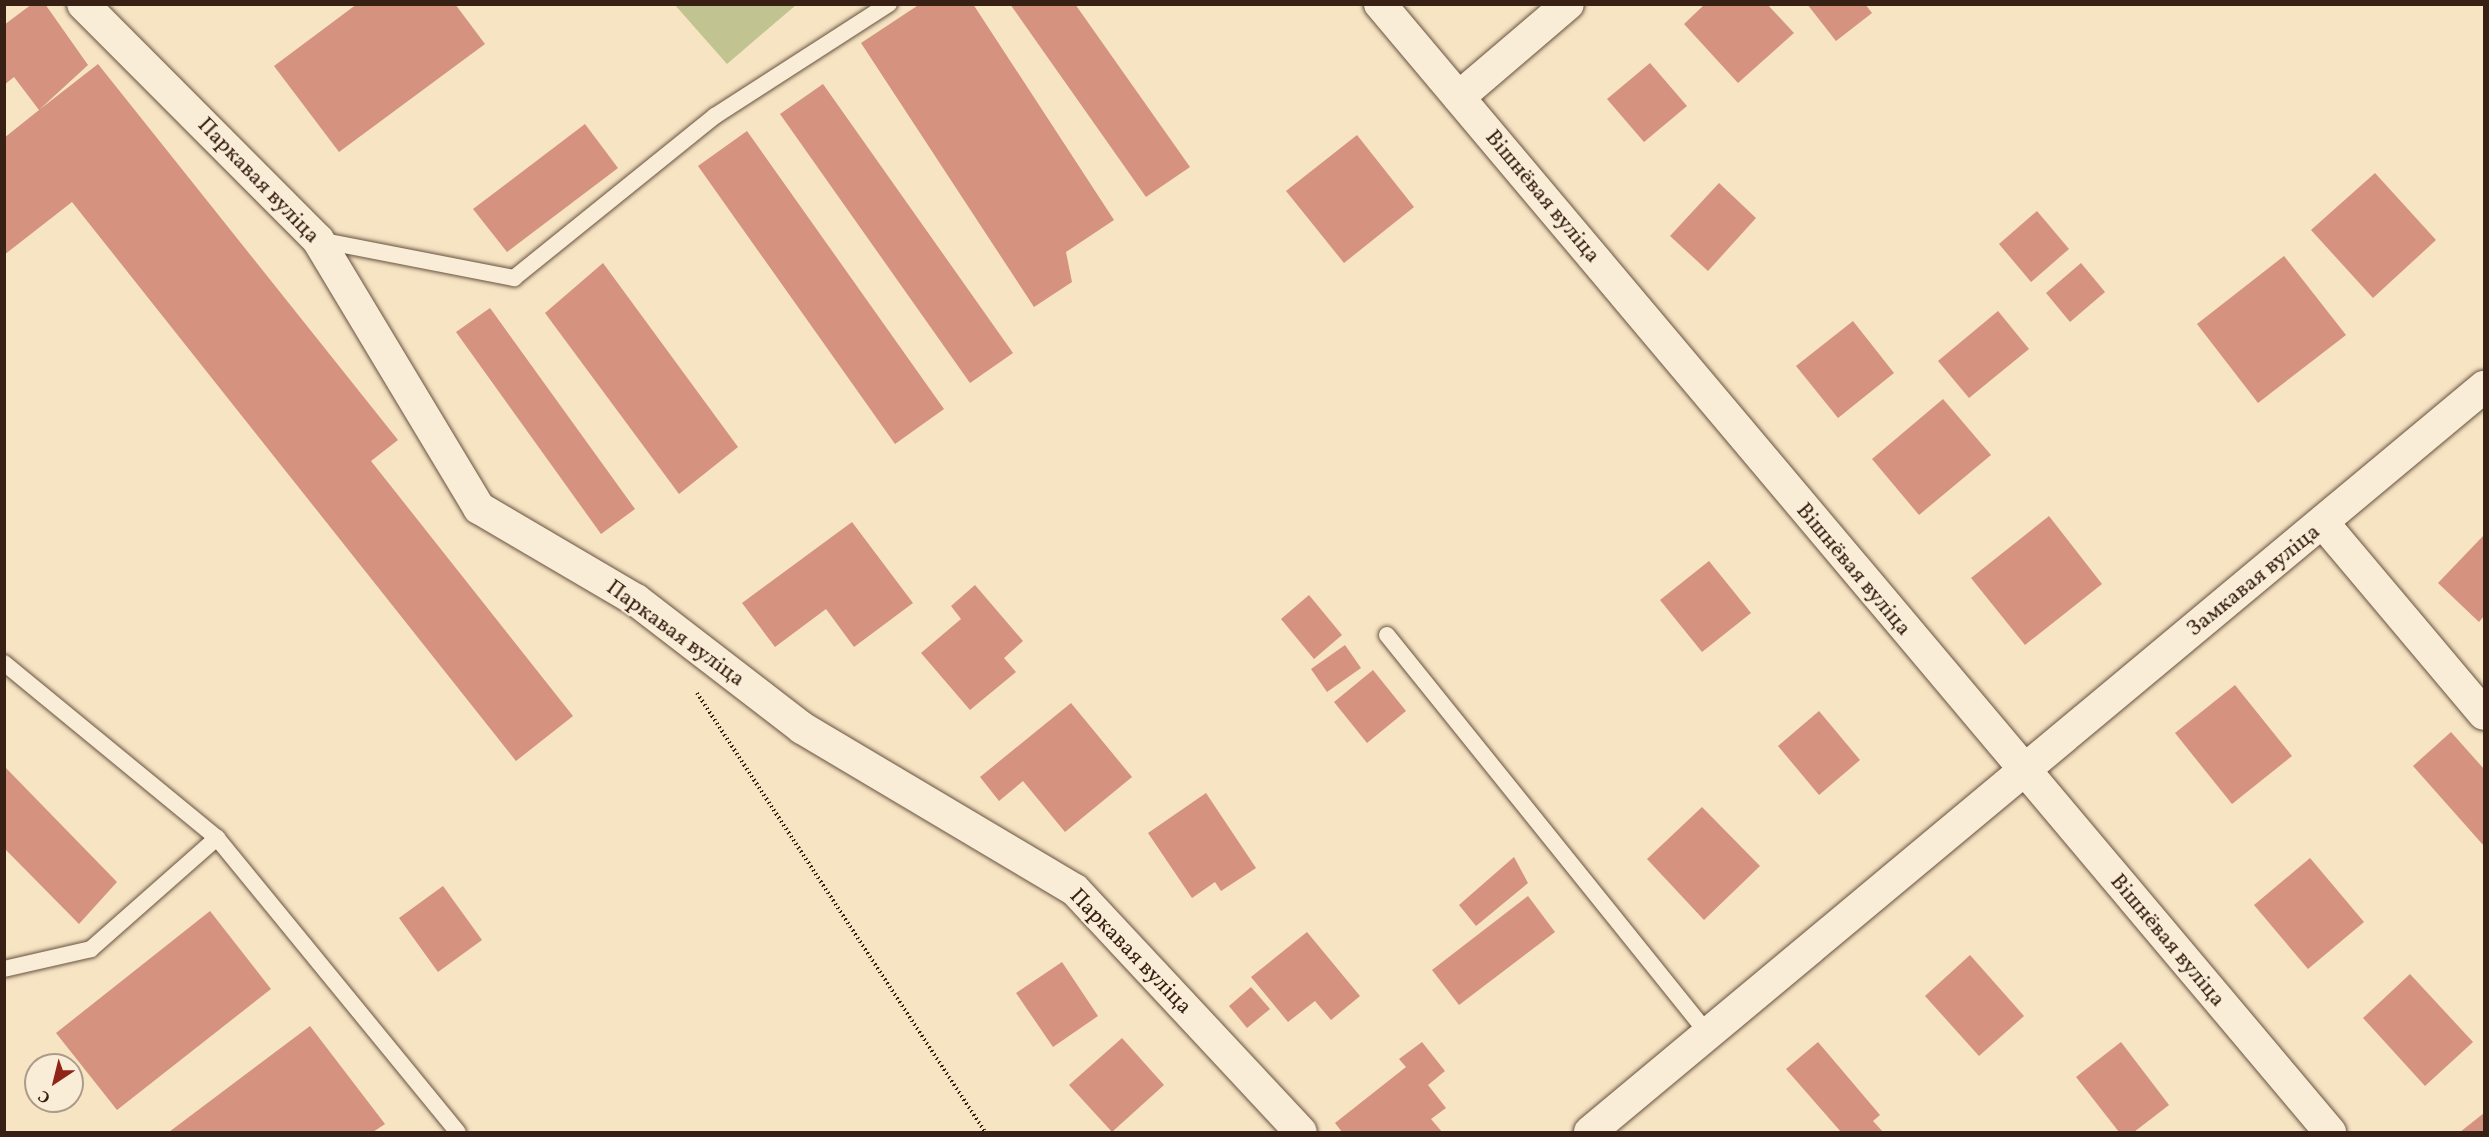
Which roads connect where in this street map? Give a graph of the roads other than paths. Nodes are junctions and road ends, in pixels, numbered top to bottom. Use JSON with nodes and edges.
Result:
{"nodes":[{"id":1,"x":83,"y":4,"type":"edge"},
{"id":2,"x":889,"y":4,"type":"edge"},
{"id":3,"x":1380,"y":4,"type":"edge"},
{"id":4,"x":1568,"y":4,"type":"edge"},
{"id":5,"x":1459,"y":97,"type":"junction"},
{"id":6,"x":318,"y":240,"type":"junction"},
{"id":7,"x":2484,"y":387,"type":"edge"},
{"id":8,"x":2324,"y":524,"type":"junction"},
{"id":9,"x":1387,"y":635,"type":"dead end"},
{"id":10,"x":4,"y":663,"type":"edge"},
{"id":11,"x":2484,"y":714,"type":"edge"},
{"id":12,"x":2021,"y":771,"type":"junction"},
{"id":13,"x":217,"y":838,"type":"junction"},
{"id":14,"x":4,"y":969,"type":"edge"},
{"id":15,"x":1709,"y":1035,"type":"junction"},
{"id":16,"x":458,"y":1132,"type":"edge"},
{"id":17,"x":1301,"y":1132,"type":"edge"},
{"id":18,"x":1590,"y":1132,"type":"edge"},
{"id":19,"x":2330,"y":1132,"type":"edge"}],
"edges":[{"from":1,"to":6,"type":"street","name":"Паркавая вуліца"},
{"from":2,"to":6,"type":"lane"},
{"from":3,"to":5,"type":"street","name":"Вішнёвая вуліца"},
{"from":4,"to":5,"type":"street"},
{"from":5,"to":12,"type":"street","name":"Вішнёвая вуліца"},
{"from":6,"to":17,"type":"street","name":"Паркавая вуліца"},
{"from":7,"to":8,"type":"street","name":"Замкавая вуліца"},
{"from":8,"to":11,"type":"street"},
{"from":8,"to":12,"type":"street","name":"Замкавая вуліца"},
{"from":9,"to":15,"type":"lane"},
{"from":10,"to":13,"type":"lane"},
{"from":12,"to":15,"type":"street","name":"Замкавая вуліца"},
{"from":12,"to":19,"type":"street","name":"Вішнёвая вуліца"},
{"from":13,"to":14,"type":"lane"},
{"from":13,"to":16,"type":"lane"},
{"from":15,"to":18,"type":"street","name":"Замкавая вуліца"}]}
